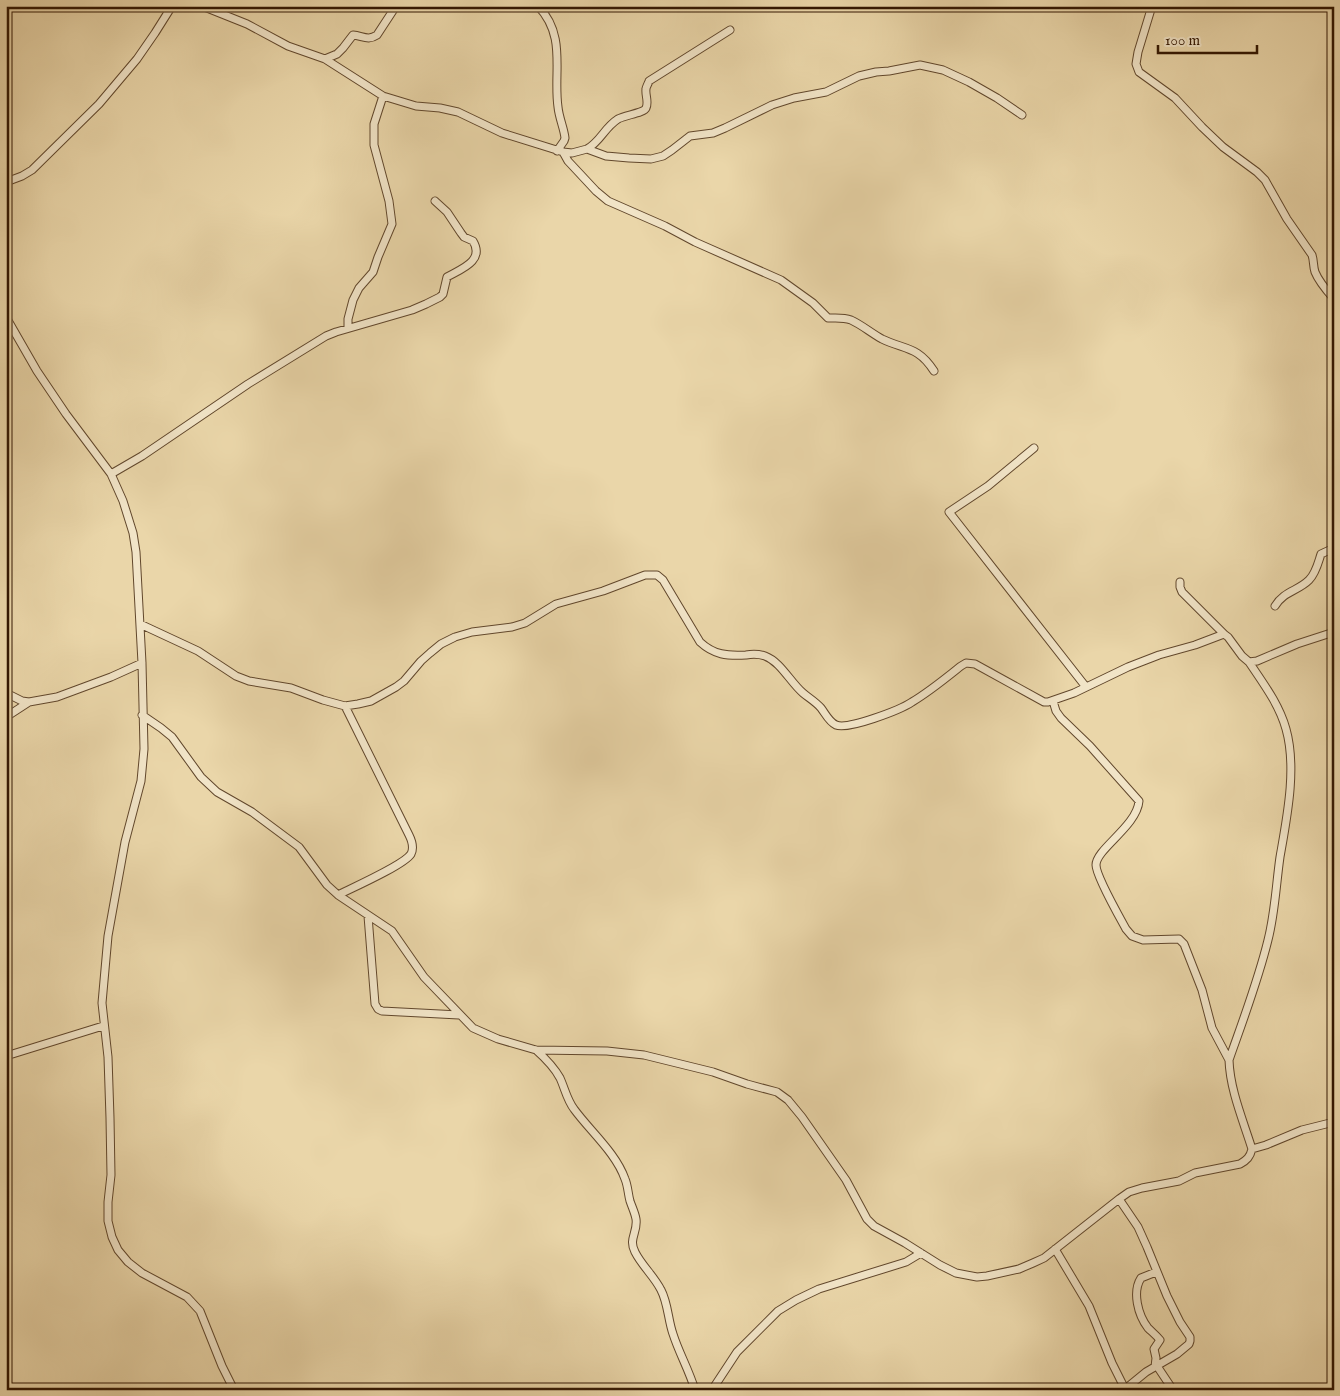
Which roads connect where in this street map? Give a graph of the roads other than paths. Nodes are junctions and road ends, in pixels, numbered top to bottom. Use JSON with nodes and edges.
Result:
{"nodes":[{"id":1,"x":172,"y":6,"type":"edge"},
{"id":2,"x":202,"y":6,"type":"edge"},
{"id":3,"x":396,"y":6,"type":"edge"},
{"id":4,"x":538,"y":6,"type":"edge"},
{"id":5,"x":1152,"y":6,"type":"edge"},
{"id":6,"x":730,"y":30,"type":"dead end"},
{"id":7,"x":325,"y":59,"type":"junction"},
{"id":8,"x":383,"y":96,"type":"junction"},
{"id":9,"x":1022,"y":115,"type":"dead end"},
{"id":10,"x":587,"y":149,"type":"junction"},
{"id":11,"x":560,"y":151,"type":"junction"},
{"id":12,"x":6,"y":182,"type":"edge"},
{"id":13,"x":435,"y":201,"type":"dead end"},
{"id":14,"x":1334,"y":299,"type":"edge"},
{"id":15,"x":6,"y":317,"type":"edge"},
{"id":16,"x":348,"y":328,"type":"junction"},
{"id":17,"x":934,"y":371,"type":"dead end"},
{"id":18,"x":1034,"y":448,"type":"dead end"},
{"id":19,"x":110,"y":474,"type":"junction"},
{"id":20,"x":1334,"y":548,"type":"edge"},
{"id":21,"x":1180,"y":582,"type":"dead end"},
{"id":22,"x":1275,"y":606,"type":"dead end"},
{"id":23,"x":140,"y":624,"type":"junction"},
{"id":24,"x":1334,"y":632,"type":"edge"},
{"id":25,"x":1224,"y":634,"type":"junction"},
{"id":26,"x":1249,"y":662,"type":"junction"},
{"id":27,"x":142,"y":663,"type":"junction"},
{"id":28,"x":1086,"y":687,"type":"junction"},
{"id":29,"x":6,"y":693,"type":"edge"},
{"id":30,"x":1053,"y":701,"type":"junction"},
{"id":31,"x":29,"y":702,"type":"junction"},
{"id":32,"x":345,"y":706,"type":"junction"},
{"id":33,"x":142,"y":715,"type":"junction"},
{"id":34,"x":6,"y":717,"type":"edge"},
{"id":35,"x":338,"y":895,"type":"junction"},
{"id":36,"x":368,"y":916,"type":"junction"},
{"id":37,"x":459,"y":1014,"type":"junction"},
{"id":38,"x":104,"y":1026,"type":"junction"},
{"id":39,"x":536,"y":1050,"type":"junction"},
{"id":40,"x":6,"y":1056,"type":"edge"},
{"id":41,"x":1230,"y":1060,"type":"junction"},
{"id":42,"x":1334,"y":1122,"type":"edge"},
{"id":43,"x":1252,"y":1149,"type":"junction"},
{"id":44,"x":1119,"y":1199,"type":"junction"},
{"id":45,"x":1055,"y":1249,"type":"junction"},
{"id":46,"x":921,"y":1253,"type":"junction"},
{"id":47,"x":1156,"y":1272,"type":"junction"},
{"id":48,"x":1156,"y":1366,"type":"junction"},
{"id":49,"x":1124,"y":1389,"type":"edge"},
{"id":50,"x":234,"y":1390,"type":"edge"},
{"id":51,"x":695,"y":1390,"type":"edge"},
{"id":52,"x":712,"y":1390,"type":"edge"},
{"id":53,"x":1173,"y":1390,"type":"edge"}],
"edges":[{"from":1,"to":12,"type":"street"},
{"from":2,"to":7,"type":"street"},
{"from":3,"to":7,"type":"street"},
{"from":4,"to":11,"type":"street"},
{"from":5,"to":14,"type":"street"},
{"from":6,"to":10,"type":"street"},
{"from":7,"to":8,"type":"street"},
{"from":8,"to":11,"type":"street"},
{"from":8,"to":16,"type":"street"},
{"from":9,"to":10,"type":"street"},
{"from":10,"to":11,"type":"street"},
{"from":11,"to":17,"type":"street"},
{"from":13,"to":16,"type":"street"},
{"from":15,"to":19,"type":"street"},
{"from":16,"to":19,"type":"street"},
{"from":18,"to":28,"type":"street"},
{"from":19,"to":23,"type":"street"},
{"from":20,"to":22,"type":"street"},
{"from":21,"to":25,"type":"street"},
{"from":23,"to":27,"type":"street"},
{"from":23,"to":32,"type":"street"},
{"from":24,"to":26,"type":"street"},
{"from":25,"to":26,"type":"street"},
{"from":25,"to":28,"type":"street"},
{"from":26,"to":41,"type":"street"},
{"from":27,"to":31,"type":"street"},
{"from":27,"to":33,"type":"street"},
{"from":28,"to":30,"type":"street"},
{"from":29,"to":31,"type":"street"},
{"from":30,"to":32,"type":"street"},
{"from":30,"to":41,"type":"street"},
{"from":31,"to":34,"type":"street"},
{"from":32,"to":35,"type":"street"},
{"from":33,"to":35,"type":"street"},
{"from":33,"to":38,"type":"street"},
{"from":35,"to":36,"type":"street"},
{"from":36,"to":37,"type":"street"},
{"from":36,"to":37,"type":"street"},
{"from":37,"to":39,"type":"street"},
{"from":38,"to":40,"type":"street"},
{"from":38,"to":50,"type":"street"},
{"from":39,"to":46,"type":"street"},
{"from":39,"to":51,"type":"street"},
{"from":41,"to":43,"type":"street"},
{"from":42,"to":43,"type":"street"},
{"from":43,"to":44,"type":"street"},
{"from":44,"to":45,"type":"street"},
{"from":44,"to":47,"type":"street"},
{"from":45,"to":46,"type":"street"},
{"from":45,"to":49,"type":"street"},
{"from":46,"to":52,"type":"street"},
{"from":47,"to":48,"type":"street"},
{"from":47,"to":48,"type":"street"},
{"from":48,"to":49,"type":"street"},
{"from":48,"to":53,"type":"street"}]}
